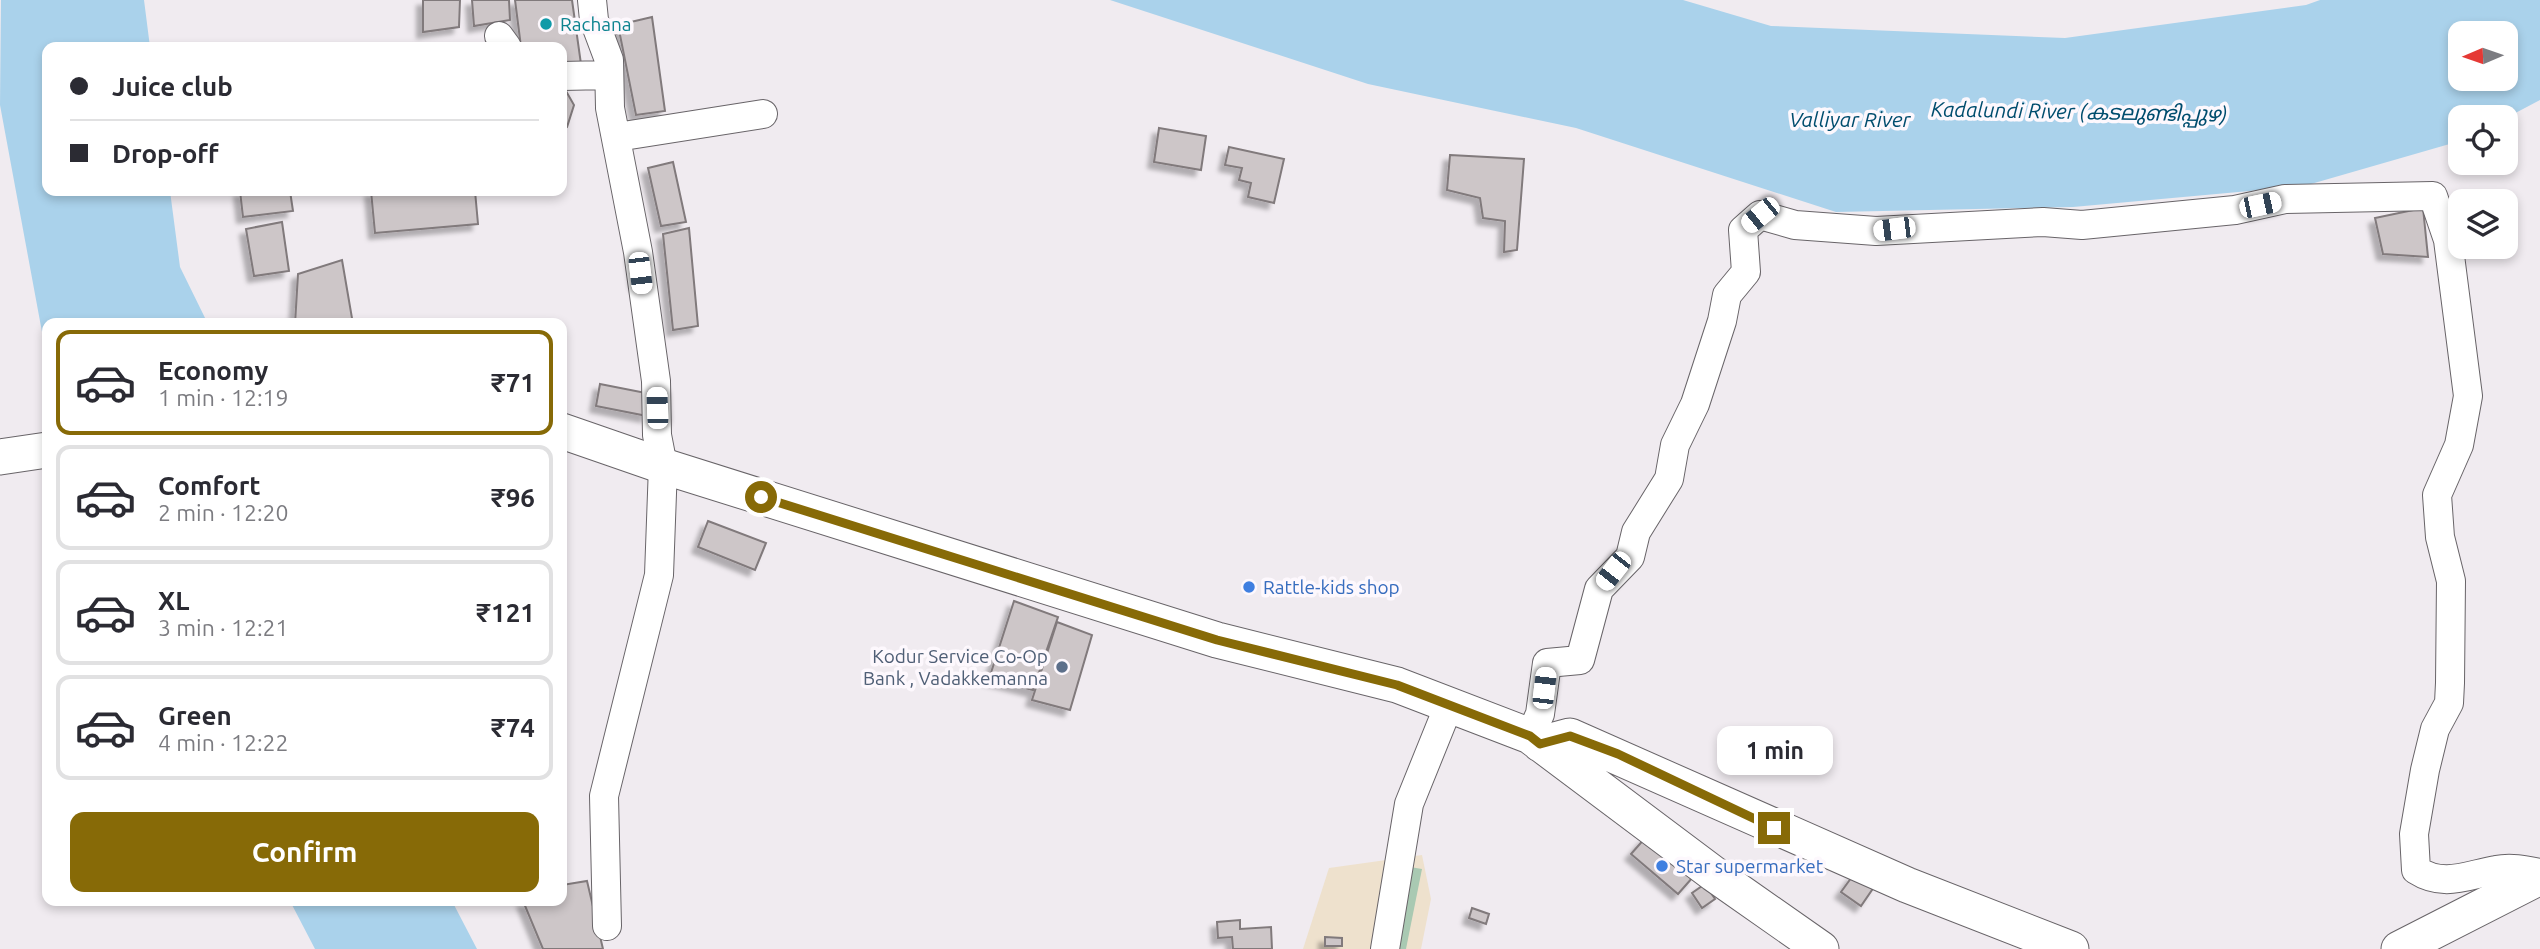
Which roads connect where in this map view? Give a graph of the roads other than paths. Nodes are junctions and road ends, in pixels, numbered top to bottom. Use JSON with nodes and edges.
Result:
{"nodes":[{"id":1,"x":592,"y":0,"type":"edge"},
{"id":2,"x":609,"y":75,"type":"junction"},
{"id":3,"x":567,"y":76,"type":"edge"},
{"id":4,"x":763,"y":114,"type":"dead end"},
{"id":5,"x":617,"y":137,"type":"junction"},
{"id":6,"x":567,"y":433,"type":"edge"},
{"id":7,"x":663,"y":466,"type":"junction"},
{"id":8,"x":1449,"y":705,"type":"junction"},
{"id":9,"x":1535,"y":740,"type":"junction"},
{"id":10,"x":2540,"y":875,"type":"edge"},
{"id":11,"x":607,"y":926,"type":"dead end"},
{"id":12,"x":1385,"y":949,"type":"edge"},
{"id":13,"x":1821,"y":949,"type":"edge"},
{"id":14,"x":2071,"y":949,"type":"edge"},
{"id":15,"x":2399,"y":949,"type":"edge"}],
"edges":[{"from":1,"to":2,"type":"street"},
{"from":2,"to":3,"type":"street"},
{"from":2,"to":5,"type":"street"},
{"from":4,"to":5,"type":"street"},
{"from":5,"to":7,"type":"street"},
{"from":6,"to":7,"type":"main road"},
{"from":7,"to":8,"type":"main road"},
{"from":7,"to":11,"type":"street"},
{"from":8,"to":9,"type":"main road"},
{"from":8,"to":12,"type":"street"},
{"from":9,"to":10,"type":"street"},
{"from":9,"to":13,"type":"main road"},
{"from":9,"to":14,"type":"main road"},
{"from":10,"to":15,"type":"main road"}]}
